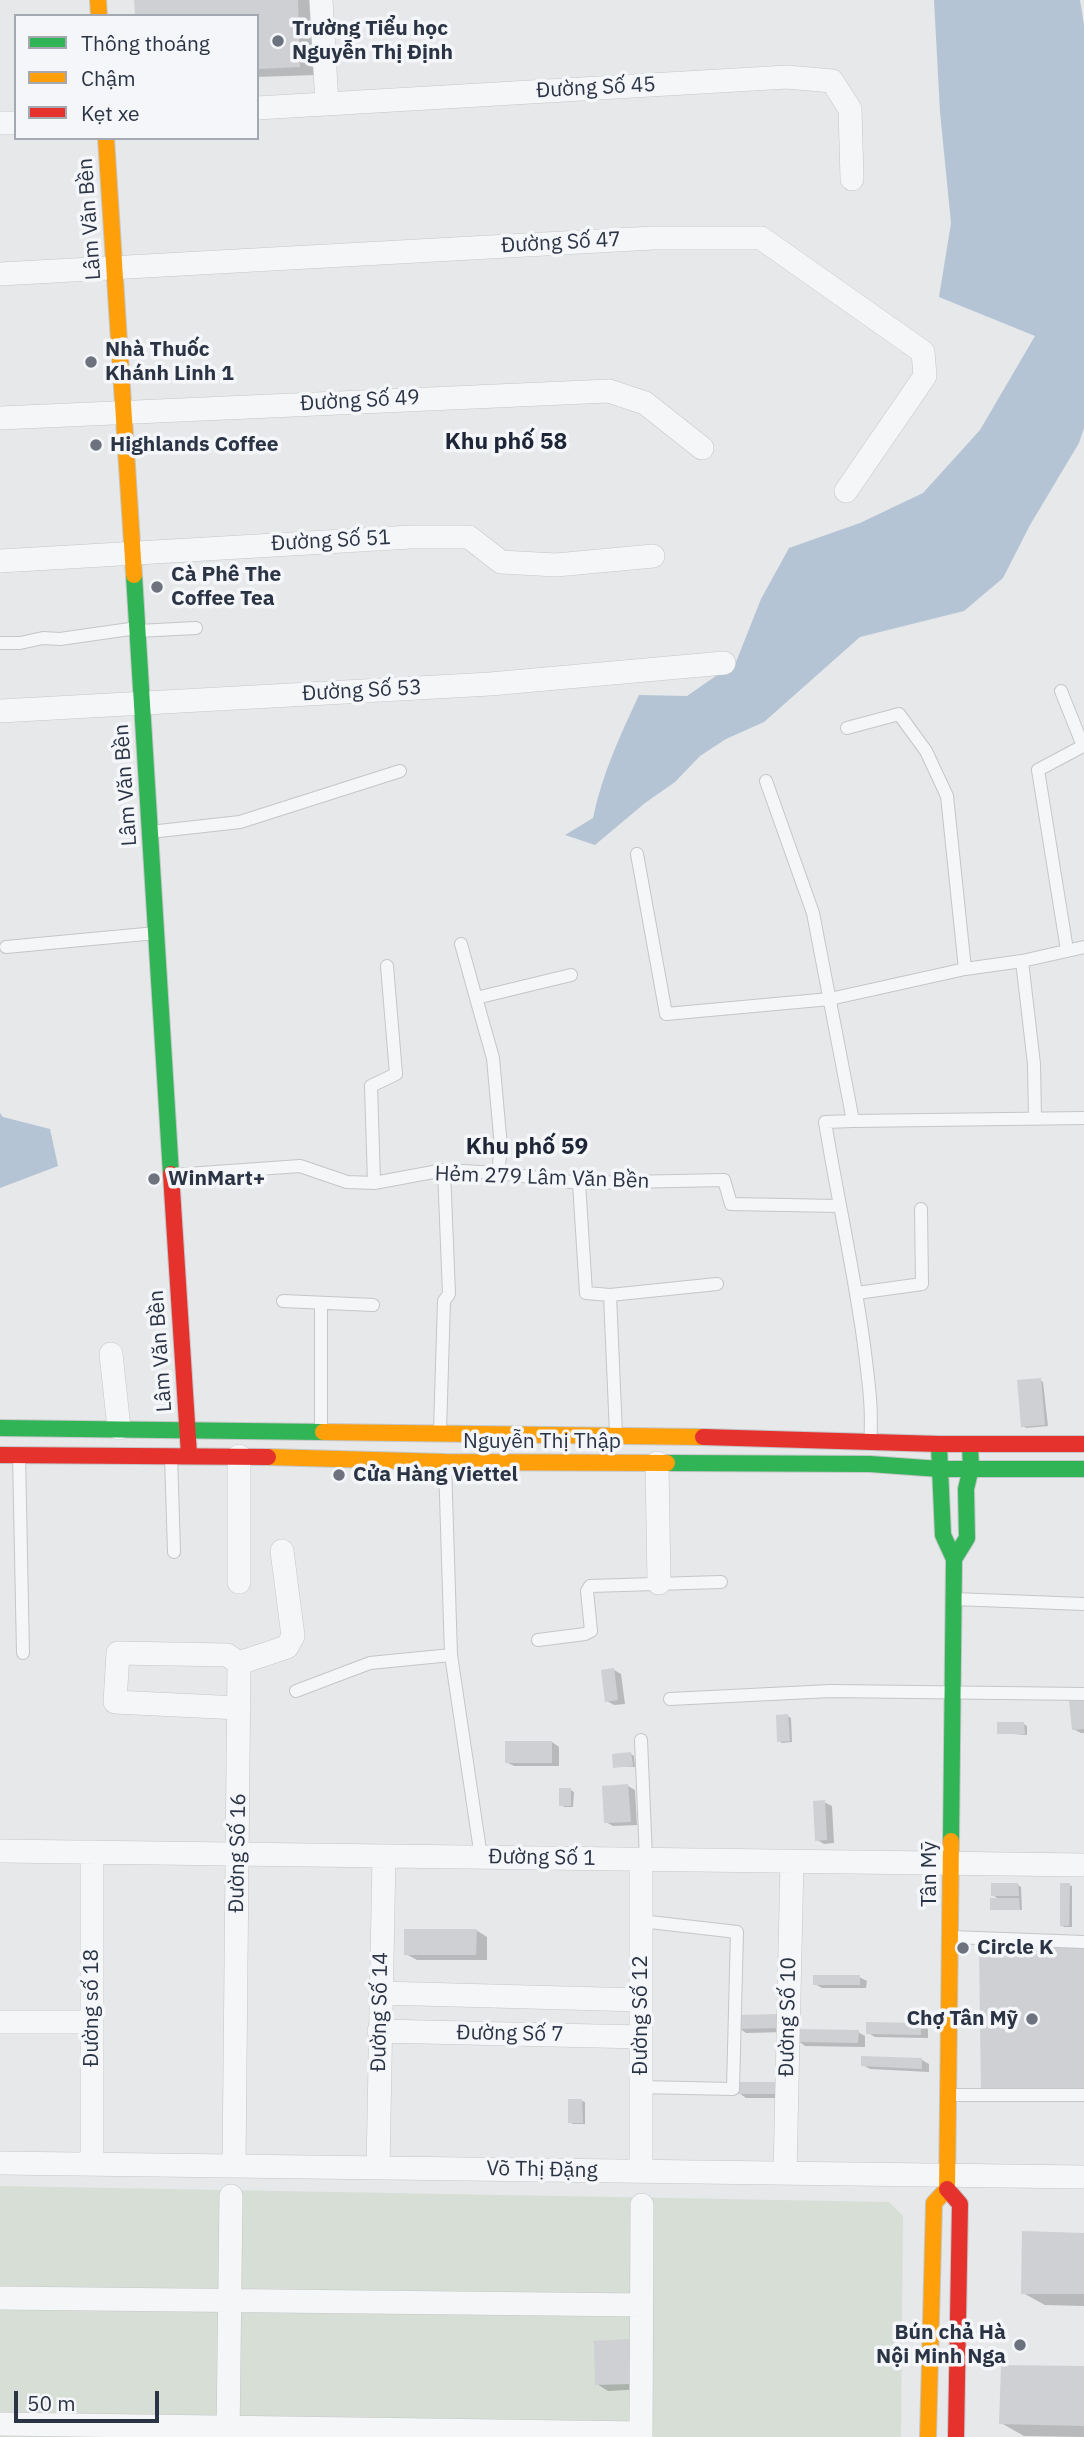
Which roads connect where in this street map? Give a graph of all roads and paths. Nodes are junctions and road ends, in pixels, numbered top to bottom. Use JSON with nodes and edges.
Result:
{"nodes":[{"id":1,"x":321,"y":0,"type":"edge"},
{"id":2,"x":327,"y":104,"type":"junction"},
{"id":3,"x":259,"y":108,"type":"edge"},
{"id":4,"x":106,"y":140,"type":"edge"},
{"id":5,"x":852,"y":179,"type":"dead end"},
{"id":6,"x":114,"y":268,"type":"junction"},
{"id":7,"x":0,"y":275,"type":"edge"},
{"id":8,"x":123,"y":412,"type":"junction"},
{"id":9,"x":0,"y":418,"type":"edge"},
{"id":10,"x":702,"y":448,"type":"dead end"},
{"id":11,"x":846,"y":491,"type":"dead end"},
{"id":12,"x":132,"y":553,"type":"junction"},
{"id":13,"x":653,"y":556,"type":"dead end"},
{"id":14,"x":0,"y":561,"type":"edge"},
{"id":15,"x":196,"y":628,"type":"dead end"},
{"id":16,"x":137,"y":630,"type":"junction"},
{"id":17,"x":0,"y":643,"type":"edge"},
{"id":18,"x":724,"y":663,"type":"dead end"},
{"id":19,"x":1061,"y":691,"type":"dead end"},
{"id":20,"x":141,"y":703,"type":"junction"},
{"id":21,"x":0,"y":711,"type":"edge"},
{"id":22,"x":847,"y":728,"type":"dead end"},
{"id":23,"x":400,"y":771,"type":"dead end"},
{"id":24,"x":766,"y":781,"type":"dead end"},
{"id":25,"x":149,"y":832,"type":"junction"},
{"id":26,"x":637,"y":854,"type":"dead end"},
{"id":27,"x":156,"y":933,"type":"junction"},
{"id":28,"x":461,"y":944,"type":"dead end"},
{"id":29,"x":6,"y":947,"type":"dead end"},
{"id":30,"x":1084,"y":947,"type":"edge"},
{"id":31,"x":1067,"y":950,"type":"junction"},
{"id":32,"x":1022,"y":961,"type":"junction"},
{"id":33,"x":387,"y":966,"type":"dead end"},
{"id":34,"x":965,"y":969,"type":"junction"},
{"id":35,"x":571,"y":975,"type":"dead end"},
{"id":36,"x":476,"y":998,"type":"junction"},
{"id":37,"x":830,"y":999,"type":"junction"},
{"id":38,"x":1084,"y":1118,"type":"edge"},
{"id":39,"x":1035,"y":1119,"type":"junction"},
{"id":40,"x":853,"y":1121,"type":"junction"},
{"id":41,"x":444,"y":1170,"type":"junction"},
{"id":42,"x":498,"y":1173,"type":"junction"},
{"id":43,"x":171,"y":1175,"type":"junction"},
{"id":44,"x":374,"y":1183,"type":"junction"},
{"id":45,"x":579,"y":1183,"type":"junction"},
{"id":46,"x":839,"y":1206,"type":"junction"},
{"id":47,"x":921,"y":1209,"type":"dead end"},
{"id":48,"x":717,"y":1284,"type":"dead end"},
{"id":49,"x":857,"y":1293,"type":"junction"},
{"id":50,"x":610,"y":1295,"type":"junction"},
{"id":51,"x":283,"y":1301,"type":"dead end"},
{"id":52,"x":321,"y":1303,"type":"junction"},
{"id":53,"x":373,"y":1305,"type":"dead end"},
{"id":54,"x":111,"y":1354,"type":"dead end"},
{"id":55,"x":0,"y":1428,"type":"edge"},
{"id":56,"x":119,"y":1428,"type":"junction"},
{"id":57,"x":187,"y":1429,"type":"junction"},
{"id":58,"x":321,"y":1431,"type":"junction"},
{"id":59,"x":440,"y":1434,"type":"junction"},
{"id":60,"x":616,"y":1435,"type":"junction"},
{"id":61,"x":870,"y":1442,"type":"junction"},
{"id":62,"x":970,"y":1443,"type":"junction"},
{"id":63,"x":939,"y":1444,"type":"junction"},
{"id":64,"x":1084,"y":1444,"type":"edge"},
{"id":65,"x":0,"y":1455,"type":"edge"},
{"id":66,"x":19,"y":1455,"type":"junction"},
{"id":67,"x":171,"y":1455,"type":"junction"},
{"id":68,"x":189,"y":1455,"type":"junction"},
{"id":69,"x":239,"y":1456,"type":"junction"},
{"id":70,"x":445,"y":1462,"type":"junction"},
{"id":71,"x":657,"y":1464,"type":"junction"},
{"id":72,"x":870,"y":1464,"type":"junction"},
{"id":73,"x":971,"y":1468,"type":"junction"},
{"id":74,"x":940,"y":1469,"type":"junction"},
{"id":75,"x":1084,"y":1469,"type":"edge"},
{"id":76,"x":282,"y":1551,"type":"dead end"},
{"id":77,"x":174,"y":1552,"type":"dead end"},
{"id":78,"x":954,"y":1559,"type":"junction"},
{"id":79,"x":239,"y":1582,"type":"dead end"},
{"id":80,"x":721,"y":1582,"type":"dead end"},
{"id":81,"x":659,"y":1583,"type":"junction"},
{"id":82,"x":954,"y":1599,"type":"junction"},
{"id":83,"x":1084,"y":1604,"type":"edge"},
{"id":84,"x":538,"y":1640,"type":"dead end"},
{"id":85,"x":23,"y":1653,"type":"dead end"},
{"id":86,"x":451,"y":1655,"type":"junction"},
{"id":87,"x":239,"y":1663,"type":"junction"},
{"id":88,"x":296,"y":1691,"type":"dead end"},
{"id":89,"x":953,"y":1692,"type":"junction"},
{"id":90,"x":1084,"y":1694,"type":"edge"},
{"id":91,"x":670,"y":1699,"type":"dead end"},
{"id":92,"x":239,"y":1708,"type":"junction"},
{"id":93,"x":641,"y":1740,"type":"dead end"},
{"id":94,"x":0,"y":1851,"type":"edge"},
{"id":95,"x":92,"y":1852,"type":"junction"},
{"id":96,"x":239,"y":1854,"type":"junction"},
{"id":97,"x":384,"y":1856,"type":"junction"},
{"id":98,"x":481,"y":1857,"type":"junction"},
{"id":99,"x":643,"y":1859,"type":"junction"},
{"id":100,"x":792,"y":1861,"type":"junction"},
{"id":101,"x":951,"y":1863,"type":"junction"},
{"id":102,"x":1084,"y":1865,"type":"edge"},
{"id":103,"x":640,"y":1921,"type":"junction"},
{"id":104,"x":951,"y":1937,"type":"junction"},
{"id":105,"x":1084,"y":1942,"type":"edge"},
{"id":106,"x":380,"y":1993,"type":"junction"},
{"id":107,"x":640,"y":2000,"type":"junction"},
{"id":108,"x":0,"y":2022,"type":"edge"},
{"id":109,"x":92,"y":2022,"type":"junction"},
{"id":110,"x":379,"y":2031,"type":"junction"},
{"id":111,"x":640,"y":2037,"type":"junction"},
{"id":112,"x":641,"y":2087,"type":"junction"},
{"id":113,"x":949,"y":2095,"type":"junction"},
{"id":114,"x":1084,"y":2095,"type":"edge"},
{"id":115,"x":0,"y":2163,"type":"edge"},
{"id":116,"x":92,"y":2164,"type":"junction"},
{"id":117,"x":233,"y":2166,"type":"junction"},
{"id":118,"x":378,"y":2168,"type":"junction"},
{"id":119,"x":641,"y":2171,"type":"junction"},
{"id":120,"x":785,"y":2173,"type":"junction"},
{"id":121,"x":1084,"y":2176,"type":"edge"},
{"id":122,"x":947,"y":2182,"type":"junction"},
{"id":123,"x":231,"y":2196,"type":"dead end"},
{"id":124,"x":642,"y":2206,"type":"dead end"},
{"id":125,"x":0,"y":2298,"type":"edge"},
{"id":126,"x":230,"y":2302,"type":"junction"},
{"id":127,"x":641,"y":2305,"type":"junction"},
{"id":128,"x":930,"y":2387,"type":"junction"},
{"id":129,"x":958,"y":2388,"type":"junction"},
{"id":130,"x":0,"y":2424,"type":"edge"},
{"id":131,"x":228,"y":2432,"type":"edge"},
{"id":132,"x":641,"y":2435,"type":"edge"},
{"id":133,"x":928,"y":2437,"type":"edge"},
{"id":134,"x":956,"y":2437,"type":"edge"}],
"edges":[{"from":1,"to":2,"type":"street"},
{"from":2,"to":3,"type":"street","name":"Đường Số 45"},
{"from":2,"to":5,"type":"street","name":"Đường Số 45"},
{"from":4,"to":6,"type":"main road","name":"Lâm Văn Bền"},
{"from":6,"to":7,"type":"street","name":"Đường Số 47"},
{"from":6,"to":8,"type":"main road","name":"Lâm Văn Bền"},
{"from":6,"to":11,"type":"street","name":"Đường Số 47"},
{"from":8,"to":9,"type":"street","name":"Đường Số 49"},
{"from":8,"to":10,"type":"street","name":"Đường Số 49"},
{"from":8,"to":12,"type":"main road","name":"Lâm Văn Bền"},
{"from":12,"to":13,"type":"street","name":"Đường Số 51"},
{"from":12,"to":14,"type":"street","name":"Đường Số 51"},
{"from":12,"to":16,"type":"main road","name":"Lâm Văn Bền"},
{"from":15,"to":16,"type":"lane"},
{"from":16,"to":17,"type":"lane"},
{"from":16,"to":20,"type":"main road","name":"Lâm Văn Bền"},
{"from":18,"to":20,"type":"street","name":"Đường Số 53"},
{"from":19,"to":31,"type":"lane"},
{"from":20,"to":21,"type":"street","name":"Đường Số 53"},
{"from":20,"to":25,"type":"main road","name":"Lâm Văn Bền"},
{"from":22,"to":34,"type":"lane"},
{"from":23,"to":25,"type":"lane"},
{"from":24,"to":37,"type":"lane"},
{"from":25,"to":27,"type":"main road","name":"Lâm Văn Bền"},
{"from":26,"to":37,"type":"lane"},
{"from":27,"to":29,"type":"lane"},
{"from":27,"to":43,"type":"main road","name":"Lâm Văn Bền"},
{"from":28,"to":36,"type":"lane"},
{"from":30,"to":31,"type":"lane"},
{"from":31,"to":32,"type":"lane"},
{"from":32,"to":34,"type":"lane"},
{"from":32,"to":39,"type":"lane"},
{"from":33,"to":44,"type":"lane"},
{"from":34,"to":37,"type":"lane"},
{"from":35,"to":36,"type":"lane"},
{"from":36,"to":42,"type":"lane"},
{"from":37,"to":40,"type":"lane"},
{"from":38,"to":39,"type":"lane"},
{"from":39,"to":40,"type":"lane"},
{"from":40,"to":46,"type":"lane"},
{"from":41,"to":42,"type":"lane","name":"Hẻm 279 Lâm Văn Bền"},
{"from":41,"to":44,"type":"lane","name":"Hẻm 279 Lâm Văn Bền"},
{"from":41,"to":59,"type":"lane"},
{"from":42,"to":45,"type":"lane","name":"Hẻm 279 Lâm Văn Bền"},
{"from":43,"to":44,"type":"lane","name":"Hẻm 279 Lâm Văn Bền"},
{"from":43,"to":57,"type":"main road","name":"Lâm Văn Bền"},
{"from":45,"to":46,"type":"lane","name":"Hẻm 279 Lâm Văn Bền"},
{"from":45,"to":50,"type":"lane"},
{"from":46,"to":49,"type":"lane"},
{"from":47,"to":49,"type":"lane"},
{"from":48,"to":50,"type":"lane"},
{"from":49,"to":61,"type":"lane"},
{"from":50,"to":60,"type":"lane"},
{"from":51,"to":52,"type":"lane"},
{"from":52,"to":53,"type":"lane"},
{"from":52,"to":58,"type":"lane"},
{"from":54,"to":56,"type":"street"},
{"from":55,"to":56,"type":"main road","name":"Nguyễn Thị Thập"},
{"from":56,"to":57,"type":"main road","name":"Nguyễn Thị Thập"},
{"from":57,"to":58,"type":"main road","name":"Nguyễn Thị Thập"},
{"from":57,"to":68,"type":"main road","name":"Lâm Văn Bền"},
{"from":58,"to":59,"type":"main road","name":"Nguyễn Thị Thập"},
{"from":59,"to":60,"type":"main road","name":"Nguyễn Thị Thập"},
{"from":60,"to":61,"type":"main road","name":"Nguyễn Thị Thập"},
{"from":61,"to":63,"type":"main road","name":"Nguyễn Thị Thập"},
{"from":61,"to":72,"type":"main road"},
{"from":62,"to":63,"type":"main road","name":"Nguyễn Thị Thập"},
{"from":62,"to":64,"type":"main road","name":"Nguyễn Thị Thập"},
{"from":62,"to":73,"type":"main road","name":"Tân Mỹ"},
{"from":63,"to":74,"type":"main road","name":"Tân Mỹ"},
{"from":65,"to":66,"type":"main road","name":"Nguyễn Thị Thập"},
{"from":66,"to":67,"type":"main road","name":"Nguyễn Thị Thập"},
{"from":66,"to":85,"type":"lane"},
{"from":67,"to":68,"type":"main road","name":"Nguyễn Thị Thập"},
{"from":67,"to":77,"type":"lane"},
{"from":68,"to":69,"type":"main road","name":"Nguyễn Thị Thập"},
{"from":69,"to":70,"type":"main road","name":"Nguyễn Thị Thập"},
{"from":69,"to":79,"type":"street"},
{"from":70,"to":71,"type":"main road","name":"Nguyễn Thị Thập"},
{"from":70,"to":86,"type":"lane"},
{"from":71,"to":72,"type":"main road","name":"Nguyễn Thị Thập"},
{"from":71,"to":81,"type":"street"},
{"from":72,"to":74,"type":"main road","name":"Nguyễn Thị Thập"},
{"from":73,"to":74,"type":"main road","name":"Nguyễn Thị Thập"},
{"from":73,"to":75,"type":"main road","name":"Nguyễn Thị Thập"},
{"from":73,"to":78,"type":"main road","name":"Tân Mỹ"},
{"from":74,"to":78,"type":"main road","name":"Tân Mỹ"},
{"from":76,"to":87,"type":"street"},
{"from":78,"to":82,"type":"main road","name":"Tân Mỹ"},
{"from":80,"to":81,"type":"lane"},
{"from":81,"to":84,"type":"lane"},
{"from":82,"to":83,"type":"lane"},
{"from":82,"to":89,"type":"main road","name":"Tân Mỹ"},
{"from":86,"to":88,"type":"lane"},
{"from":86,"to":98,"type":"lane"},
{"from":87,"to":92,"type":"street","name":"Đường Số 16"},
{"from":87,"to":92,"type":"street"},
{"from":89,"to":90,"type":"lane"},
{"from":89,"to":91,"type":"lane"},
{"from":89,"to":101,"type":"main road","name":"Tân Mỹ"},
{"from":92,"to":96,"type":"street","name":"Đường Số 16"},
{"from":93,"to":99,"type":"lane"},
{"from":94,"to":95,"type":"street","name":"Đường Số 1"},
{"from":95,"to":96,"type":"street","name":"Đường Số 1"},
{"from":95,"to":109,"type":"street","name":"Đường số 18"},
{"from":96,"to":97,"type":"street","name":"Đường Số 1"},
{"from":96,"to":117,"type":"street","name":"Đường Số 16"},
{"from":97,"to":98,"type":"street","name":"Đường Số 1"},
{"from":97,"to":106,"type":"street","name":"Đường Số 14"},
{"from":98,"to":99,"type":"street","name":"Đường Số 1"},
{"from":99,"to":100,"type":"street","name":"Đường Số 1"},
{"from":99,"to":103,"type":"street","name":"Đường Số 12"},
{"from":100,"to":101,"type":"street","name":"Đường Số 1"},
{"from":100,"to":120,"type":"street","name":"Đường Số 10"},
{"from":101,"to":102,"type":"street","name":"Đường Số 1"},
{"from":101,"to":104,"type":"main road","name":"Tân Mỹ"},
{"from":103,"to":107,"type":"street","name":"Đường Số 12"},
{"from":103,"to":112,"type":"lane"},
{"from":104,"to":105,"type":"lane"},
{"from":104,"to":113,"type":"main road","name":"Tân Mỹ"},
{"from":106,"to":107,"type":"street","name":"Đường Số 7"},
{"from":106,"to":110,"type":"street","name":"Đường Số 14"},
{"from":107,"to":111,"type":"street","name":"Đường Số 12"},
{"from":108,"to":109,"type":"street"},
{"from":109,"to":116,"type":"street","name":"Đường số 18"},
{"from":110,"to":111,"type":"street","name":"Đường Số 7"},
{"from":110,"to":118,"type":"street","name":"Đường Số 14"},
{"from":111,"to":112,"type":"street","name":"Đường Số 12"},
{"from":112,"to":119,"type":"street","name":"Đường Số 12"},
{"from":113,"to":114,"type":"lane"},
{"from":113,"to":122,"type":"main road","name":"Tân Mỹ"},
{"from":115,"to":116,"type":"street","name":"Võ Thị Đặng"},
{"from":116,"to":117,"type":"street","name":"Võ Thị Đặng"},
{"from":117,"to":118,"type":"street","name":"Võ Thị Đặng"},
{"from":118,"to":119,"type":"street","name":"Võ Thị Đặng"},
{"from":119,"to":120,"type":"street","name":"Võ Thị Đặng"},
{"from":120,"to":122,"type":"street","name":"Võ Thị Đặng"},
{"from":121,"to":122,"type":"street","name":"Võ Thị Đặng"},
{"from":122,"to":128,"type":"main road","name":"Tân Mỹ"},
{"from":122,"to":129,"type":"main road","name":"Tân Mỹ"},
{"from":123,"to":126,"type":"street"},
{"from":124,"to":127,"type":"street"},
{"from":125,"to":126,"type":"street"},
{"from":126,"to":127,"type":"street"},
{"from":126,"to":131,"type":"street"},
{"from":127,"to":132,"type":"street"},
{"from":128,"to":129,"type":"main road"},
{"from":128,"to":133,"type":"main road","name":"Tân Mỹ"},
{"from":129,"to":134,"type":"main road","name":"Tân Mỹ"},
{"from":130,"to":131,"type":"street"},
{"from":131,"to":132,"type":"street"}]}
